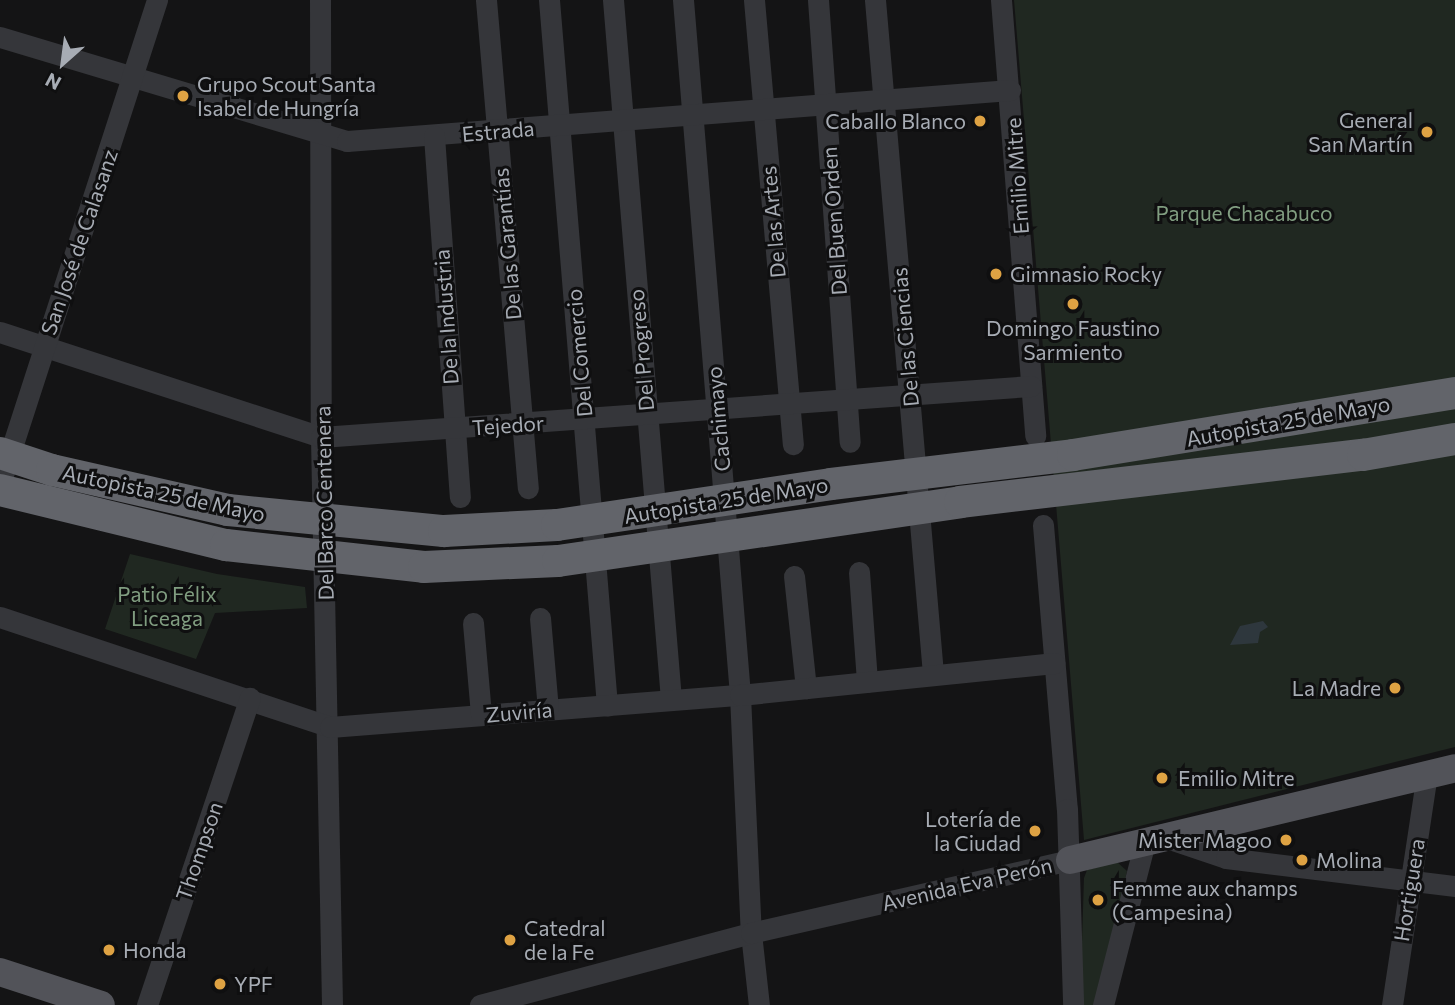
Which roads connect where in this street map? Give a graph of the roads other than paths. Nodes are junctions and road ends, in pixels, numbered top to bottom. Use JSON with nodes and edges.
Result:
{"nodes":[{"id":1,"x":157,"y":0,"type":"edge"},
{"id":2,"x":320,"y":0,"type":"edge"},
{"id":3,"x":486,"y":0,"type":"edge"},
{"id":4,"x":549,"y":0,"type":"edge"},
{"id":5,"x":613,"y":0,"type":"edge"},
{"id":6,"x":683,"y":0,"type":"edge"},
{"id":7,"x":754,"y":0,"type":"edge"},
{"id":8,"x":818,"y":0,"type":"edge"},
{"id":9,"x":875,"y":0,"type":"edge"},
{"id":10,"x":1001,"y":0,"type":"edge"},
{"id":11,"x":0,"y":37,"type":"edge"},
{"id":12,"x":134,"y":79,"type":"junction"},
{"id":13,"x":1010,"y":90,"type":"junction"},
{"id":14,"x":882,"y":100,"type":"junction"},
{"id":15,"x":825,"y":104,"type":"junction"},
{"id":16,"x":763,"y":110,"type":"junction"},
{"id":17,"x":692,"y":115,"type":"junction"},
{"id":18,"x":622,"y":121,"type":"junction"},
{"id":19,"x":558,"y":126,"type":"junction"},
{"id":20,"x":497,"y":131,"type":"junction"},
{"id":21,"x":321,"y":135,"type":"junction"},
{"id":22,"x":434,"y":136,"type":"junction"},
{"id":23,"x":0,"y":332,"type":"edge"},
{"id":24,"x":44,"y":346,"type":"junction"},
{"id":25,"x":1031,"y":386,"type":"junction"},
{"id":26,"x":1455,"y":393,"type":"edge"},
{"id":27,"x":911,"y":396,"type":"junction"},
{"id":28,"x":847,"y":400,"type":"junction"},
{"id":29,"x":790,"y":404,"type":"junction"},
{"id":30,"x":718,"y":410,"type":"junction"},
{"id":31,"x":646,"y":415,"type":"junction"},
{"id":32,"x":585,"y":420,"type":"junction"},
{"id":33,"x":522,"y":424,"type":"junction"},
{"id":34,"x":454,"y":429,"type":"junction"},
{"id":35,"x":1035,"y":436,"type":"dead end"},
{"id":36,"x":321,"y":437,"type":"junction"},
{"id":37,"x":1455,"y":439,"type":"edge"},
{"id":38,"x":850,"y":442,"type":"dead end"},
{"id":39,"x":793,"y":444,"type":"dead end"},
{"id":40,"x":0,"y":453,"type":"edge"},
{"id":41,"x":0,"y":484,"type":"edge"},
{"id":42,"x":528,"y":488,"type":"dead end"},
{"id":43,"x":0,"y":490,"type":"edge"},
{"id":44,"x":460,"y":497,"type":"dead end"},
{"id":45,"x":1043,"y":525,"type":"dead end"},
{"id":46,"x":859,"y":572,"type":"dead end"},
{"id":47,"x":794,"y":576,"type":"dead end"},
{"id":48,"x":0,"y":617,"type":"edge"},
{"id":49,"x":540,"y":618,"type":"dead end"},
{"id":50,"x":473,"y":623,"type":"dead end"},
{"id":51,"x":1054,"y":663,"type":"junction"},
{"id":52,"x":933,"y":674,"type":"junction"},
{"id":53,"x":867,"y":682,"type":"junction"},
{"id":54,"x":806,"y":688,"type":"junction"},
{"id":55,"x":740,"y":695,"type":"junction"},
{"id":56,"x":250,"y":698,"type":"junction"},
{"id":57,"x":671,"y":700,"type":"junction"},
{"id":58,"x":607,"y":706,"type":"junction"},
{"id":59,"x":548,"y":709,"type":"junction"},
{"id":60,"x":481,"y":715,"type":"junction"},
{"id":61,"x":330,"y":727,"type":"junction"},
{"id":62,"x":1455,"y":768,"type":"edge"},
{"id":63,"x":1427,"y":774,"type":"junction"},
{"id":64,"x":1154,"y":839,"type":"junction"},
{"id":65,"x":1070,"y":860,"type":"junction"},
{"id":66,"x":1411,"y":881,"type":"junction"},
{"id":67,"x":1455,"y":886,"type":"edge"},
{"id":68,"x":751,"y":933,"type":"junction"},
{"id":69,"x":0,"y":972,"type":"edge"},
{"id":70,"x":101,"y":1005,"type":"edge"},
{"id":71,"x":147,"y":1005,"type":"edge"},
{"id":72,"x":332,"y":1005,"type":"edge"},
{"id":73,"x":480,"y":1005,"type":"edge"},
{"id":74,"x":759,"y":1005,"type":"edge"},
{"id":75,"x":1073,"y":1005,"type":"edge"},
{"id":76,"x":1103,"y":1005,"type":"edge"},
{"id":77,"x":1392,"y":1005,"type":"edge"}],
"edges":[{"from":1,"to":12,"type":"street","name":"San José de Calasanz"},
{"from":2,"to":21,"type":"street","name":"Del Barco Centenera"},
{"from":3,"to":20,"type":"street","name":"De las Garantías"},
{"from":4,"to":19,"type":"street","name":"Del Comercio"},
{"from":5,"to":18,"type":"street","name":"Del Progreso"},
{"from":6,"to":17,"type":"street","name":"Cachimayo"},
{"from":7,"to":16,"type":"street","name":"De las Artes"},
{"from":8,"to":15,"type":"street","name":"Del Buen Orden"},
{"from":9,"to":14,"type":"street","name":"De las Ciencias"},
{"from":10,"to":13,"type":"street","name":"Emilio Mitre"},
{"from":11,"to":12,"type":"street","name":"Estrada"},
{"from":12,"to":21,"type":"street","name":"Estrada"},
{"from":12,"to":24,"type":"street","name":"San José de Calasanz"},
{"from":13,"to":14,"type":"street","name":"Estrada"},
{"from":13,"to":25,"type":"street","name":"Emilio Mitre"},
{"from":14,"to":15,"type":"street","name":"Estrada"},
{"from":14,"to":27,"type":"street","name":"De las Ciencias"},
{"from":15,"to":16,"type":"street","name":"Estrada"},
{"from":15,"to":28,"type":"street","name":"Del Buen Orden"},
{"from":16,"to":17,"type":"street","name":"Estrada"},
{"from":16,"to":29,"type":"street","name":"De las Artes"},
{"from":17,"to":18,"type":"street","name":"Estrada"},
{"from":17,"to":30,"type":"street","name":"Cachimayo"},
{"from":18,"to":19,"type":"street","name":"Estrada"},
{"from":18,"to":31,"type":"street","name":"Del Progreso"},
{"from":19,"to":20,"type":"street","name":"Estrada"},
{"from":19,"to":32,"type":"street","name":"Del Comercio"},
{"from":20,"to":22,"type":"street","name":"Estrada"},
{"from":20,"to":33,"type":"street","name":"De las Garantías"},
{"from":21,"to":22,"type":"street","name":"Estrada"},
{"from":21,"to":36,"type":"street","name":"Del Barco Centenera"},
{"from":22,"to":34,"type":"street","name":"De la Industria"},
{"from":23,"to":24,"type":"street","name":"Tejedor"},
{"from":24,"to":36,"type":"street","name":"Tejedor"},
{"from":24,"to":41,"type":"street","name":"San José de Calasanz"},
{"from":25,"to":27,"type":"street","name":"Tejedor"},
{"from":25,"to":35,"type":"street","name":"Emilio Mitre"},
{"from":26,"to":40,"type":"highway","name":"Autopista 25 de Mayo"},
{"from":27,"to":28,"type":"street","name":"Tejedor"},
{"from":27,"to":52,"type":"street","name":"De las Ciencias"},
{"from":28,"to":29,"type":"street","name":"Tejedor"},
{"from":28,"to":38,"type":"street","name":"Del Buen Orden"},
{"from":29,"to":30,"type":"street","name":"Tejedor"},
{"from":29,"to":39,"type":"street","name":"De las Artes"},
{"from":30,"to":31,"type":"street","name":"Tejedor"},
{"from":30,"to":55,"type":"street","name":"Cachimayo"},
{"from":31,"to":32,"type":"street","name":"Tejedor"},
{"from":31,"to":57,"type":"street","name":"Del Progreso"},
{"from":32,"to":33,"type":"street","name":"Tejedor"},
{"from":32,"to":58,"type":"street","name":"Del Comercio"},
{"from":33,"to":34,"type":"street","name":"Tejedor"},
{"from":33,"to":42,"type":"street","name":"De las Garantías"},
{"from":34,"to":36,"type":"street","name":"Tejedor"},
{"from":34,"to":44,"type":"street","name":"De la Industria"},
{"from":36,"to":61,"type":"street","name":"Del Barco Centenera"},
{"from":37,"to":43,"type":"highway","name":"Autopista 25 de Mayo"},
{"from":45,"to":51,"type":"street"},
{"from":46,"to":53,"type":"street"},
{"from":47,"to":54,"type":"street"},
{"from":48,"to":56,"type":"street","name":"Zuviría"},
{"from":49,"to":59,"type":"street"},
{"from":50,"to":60,"type":"street"},
{"from":51,"to":52,"type":"street","name":"Zuviría"},
{"from":51,"to":65,"type":"street"},
{"from":52,"to":53,"type":"street","name":"Zuviría"},
{"from":53,"to":54,"type":"street","name":"Zuviría"},
{"from":54,"to":55,"type":"street","name":"Zuviría"},
{"from":55,"to":57,"type":"street","name":"Zuviría"},
{"from":55,"to":68,"type":"street","name":"Cachimayo"},
{"from":56,"to":61,"type":"street","name":"Zuviría"},
{"from":56,"to":71,"type":"street","name":"Thompson"},
{"from":57,"to":58,"type":"street","name":"Zuviría"},
{"from":58,"to":59,"type":"street","name":"Zuviría"},
{"from":59,"to":60,"type":"street","name":"Zuviría"},
{"from":60,"to":61,"type":"street","name":"Zuviría"},
{"from":61,"to":72,"type":"street","name":"Del Barco Centenera"},
{"from":62,"to":63,"type":"main road","name":"Avenida Eva Perón"},
{"from":63,"to":64,"type":"main road","name":"Avenida Eva Perón"},
{"from":63,"to":66,"type":"street","name":"Hortiguera"},
{"from":64,"to":65,"type":"main road","name":"Avenida Eva Perón"},
{"from":64,"to":66,"type":"street"},
{"from":64,"to":76,"type":"street"},
{"from":65,"to":68,"type":"street","name":"Avenida Eva Perón"},
{"from":65,"to":75,"type":"street"},
{"from":66,"to":67,"type":"street"},
{"from":66,"to":77,"type":"street","name":"Hortiguera"},
{"from":68,"to":73,"type":"street","name":"Avenida Eva Perón"},
{"from":68,"to":74,"type":"street","name":"Cachimayo"},
{"from":69,"to":70,"type":"main road"}]}
